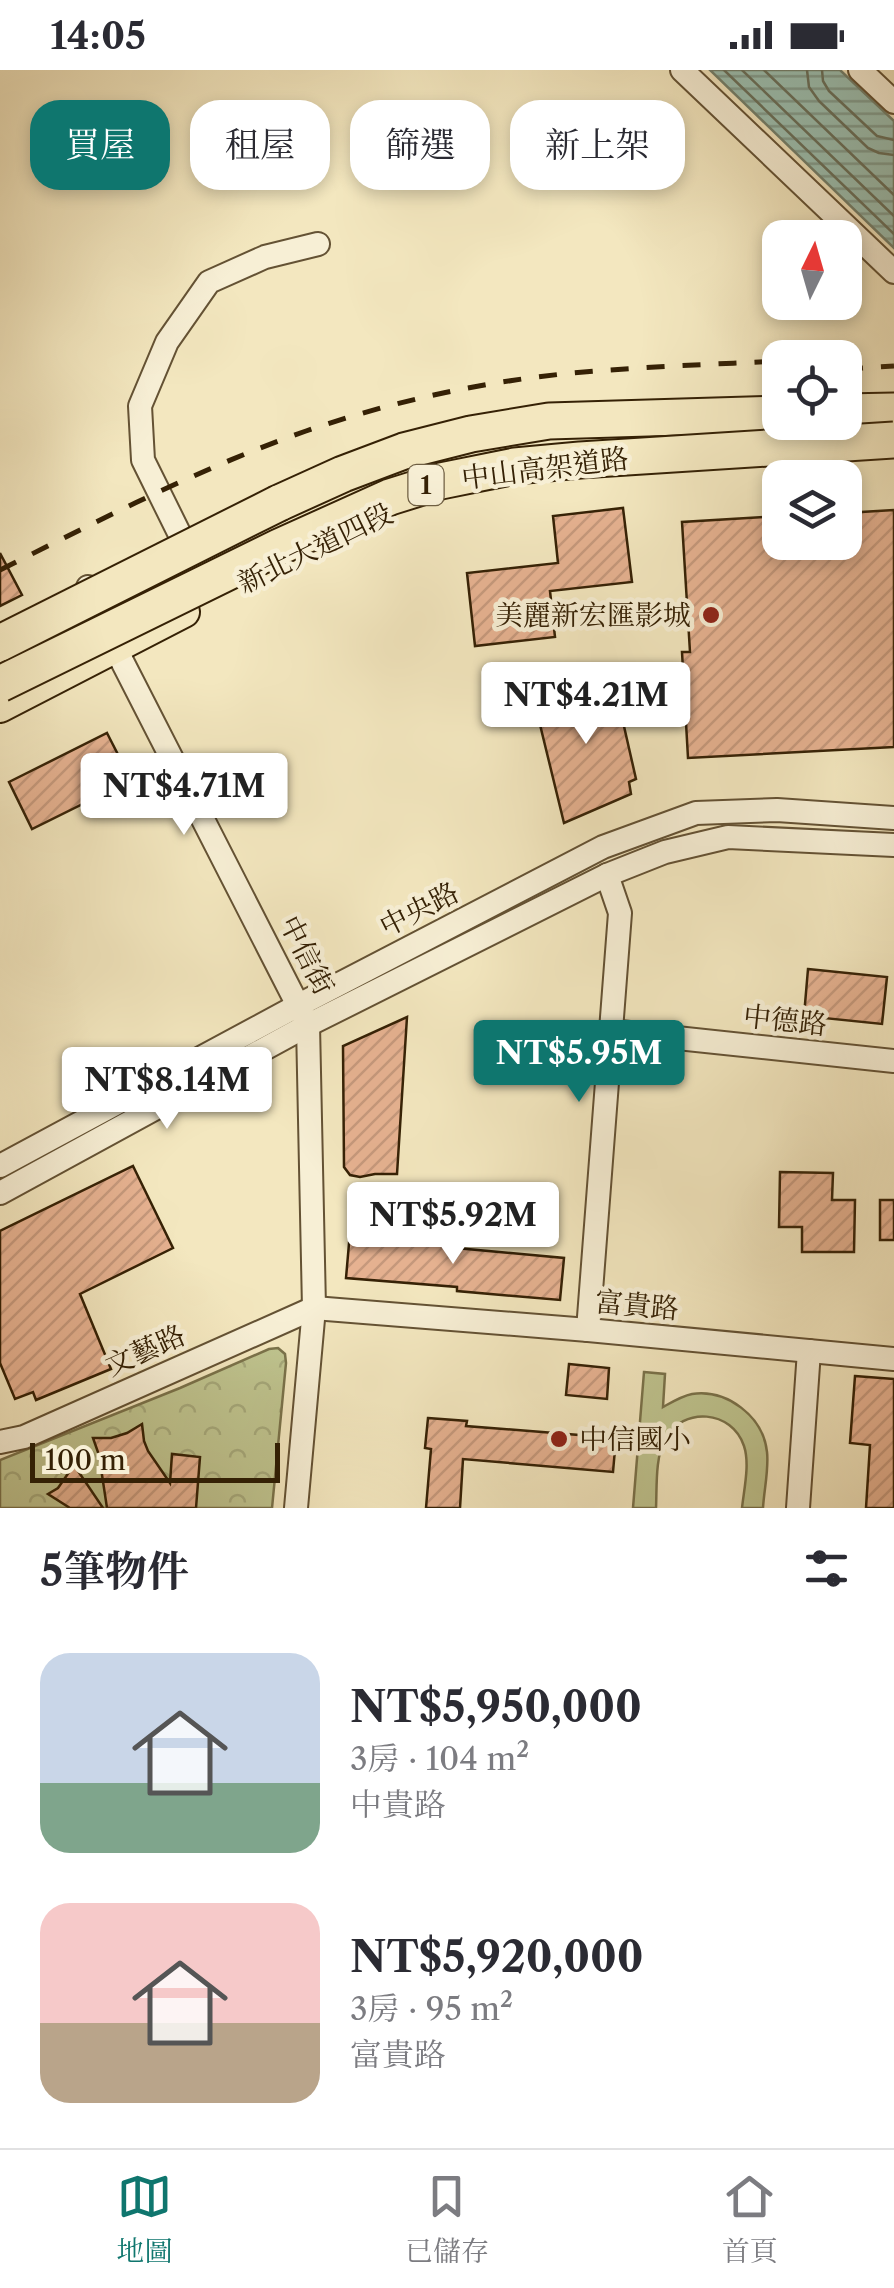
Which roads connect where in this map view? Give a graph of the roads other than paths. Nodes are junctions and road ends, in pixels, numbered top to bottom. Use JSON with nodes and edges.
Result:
{"nodes":[{"id":1,"x":682,"y":70,"type":"edge"},
{"id":2,"x":860,"y":70,"type":"edge"},
{"id":3,"x":894,"y":102,"type":"edge"},
{"id":4,"x":318,"y":244,"type":"dead end"},
{"id":5,"x":894,"y":272,"type":"edge"},
{"id":6,"x":894,"y":401,"type":"edge"},
{"id":7,"x":862,"y":402,"type":"edge"},
{"id":8,"x":762,"y":407,"type":"edge"},
{"id":9,"x":894,"y":410,"type":"edge"},
{"id":10,"x":862,"y":411,"type":"edge"},
{"id":11,"x":762,"y":415,"type":"edge"},
{"id":12,"x":894,"y":428,"type":"edge"},
{"id":13,"x":894,"y":440,"type":"edge"},
{"id":14,"x":894,"y":455,"type":"edge"},
{"id":15,"x":248,"y":512,"type":"junction"},
{"id":16,"x":185,"y":544,"type":"junction"},
{"id":17,"x":280,"y":563,"type":"junction"},
{"id":18,"x":91,"y":594,"type":"junction"},
{"id":19,"x":0,"y":628,"type":"edge"},
{"id":20,"x":0,"y":643,"type":"edge"},
{"id":21,"x":116,"y":648,"type":"junction"},
{"id":22,"x":0,"y":654,"type":"edge"},
{"id":23,"x":0,"y":674,"type":"edge"},
{"id":24,"x":0,"y":684,"type":"edge"},
{"id":25,"x":0,"y":707,"type":"edge"},
{"id":26,"x":894,"y":818,"type":"edge"},
{"id":27,"x":894,"y":845,"type":"edge"},
{"id":28,"x":608,"y":875,"type":"junction"},
{"id":29,"x":304,"y":1015,"type":"junction"},
{"id":30,"x":611,"y":1031,"type":"junction"},
{"id":31,"x":894,"y":1061,"type":"edge"},
{"id":32,"x":0,"y":1166,"type":"edge"},
{"id":33,"x":0,"y":1193,"type":"edge"},
{"id":34,"x":314,"y":1308,"type":"junction"},
{"id":35,"x":588,"y":1330,"type":"junction"},
{"id":36,"x":809,"y":1351,"type":"junction"},
{"id":37,"x":894,"y":1358,"type":"edge"},
{"id":38,"x":0,"y":1442,"type":"edge"},
{"id":39,"x":296,"y":1508,"type":"edge"},
{"id":40,"x":798,"y":1508,"type":"edge"}],
"edges":[{"from":1,"to":5,"type":"street"},
{"from":2,"to":3,"type":"street"},
{"from":4,"to":16,"type":"street"},
{"from":6,"to":7,"type":"main road"},
{"from":8,"to":15,"type":"main road","number":"1"},
{"from":9,"to":10,"type":"highway"},
{"from":11,"to":20,"type":"highway","name":"中山高架道路","number":"1","bridge":true},
{"from":12,"to":23,"type":"highway"},
{"from":13,"to":24,"type":"highway","name":"中山高架道路","number":"1","bridge":true},
{"from":14,"to":17,"type":"main road","name":"新北大道四段","number":"1"},
{"from":15,"to":16,"type":"main road","number":"1"},
{"from":15,"to":17,"type":"main road"},
{"from":16,"to":18,"type":"main road","number":"1"},
{"from":17,"to":21,"type":"main road","name":"新北大道四段","number":"1"},
{"from":18,"to":19,"type":"main road","number":"1"},
{"from":18,"to":21,"type":"street","name":"中信街"},
{"from":18,"to":22,"type":"main road","number":"1"},
{"from":21,"to":25,"type":"main road","name":"新北大道四段","number":"1"},
{"from":21,"to":29,"type":"street","name":"中信街"},
{"from":26,"to":29,"type":"street","name":"中央路"},
{"from":27,"to":28,"type":"street","name":"中央路"},
{"from":28,"to":29,"type":"street","name":"中央路"},
{"from":28,"to":30,"type":"street"},
{"from":29,"to":32,"type":"street","name":"中央路"},
{"from":29,"to":33,"type":"street","name":"中央路"},
{"from":29,"to":34,"type":"street","name":"中信街"},
{"from":30,"to":31,"type":"street","name":"中德路"},
{"from":30,"to":35,"type":"street"},
{"from":34,"to":35,"type":"street","name":"富貴路"},
{"from":34,"to":38,"type":"street","name":"文藝路"},
{"from":34,"to":39,"type":"street","name":"中信街"},
{"from":35,"to":36,"type":"street","name":"富貴路"},
{"from":36,"to":37,"type":"street","name":"富貴路"},
{"from":36,"to":40,"type":"street"}]}
